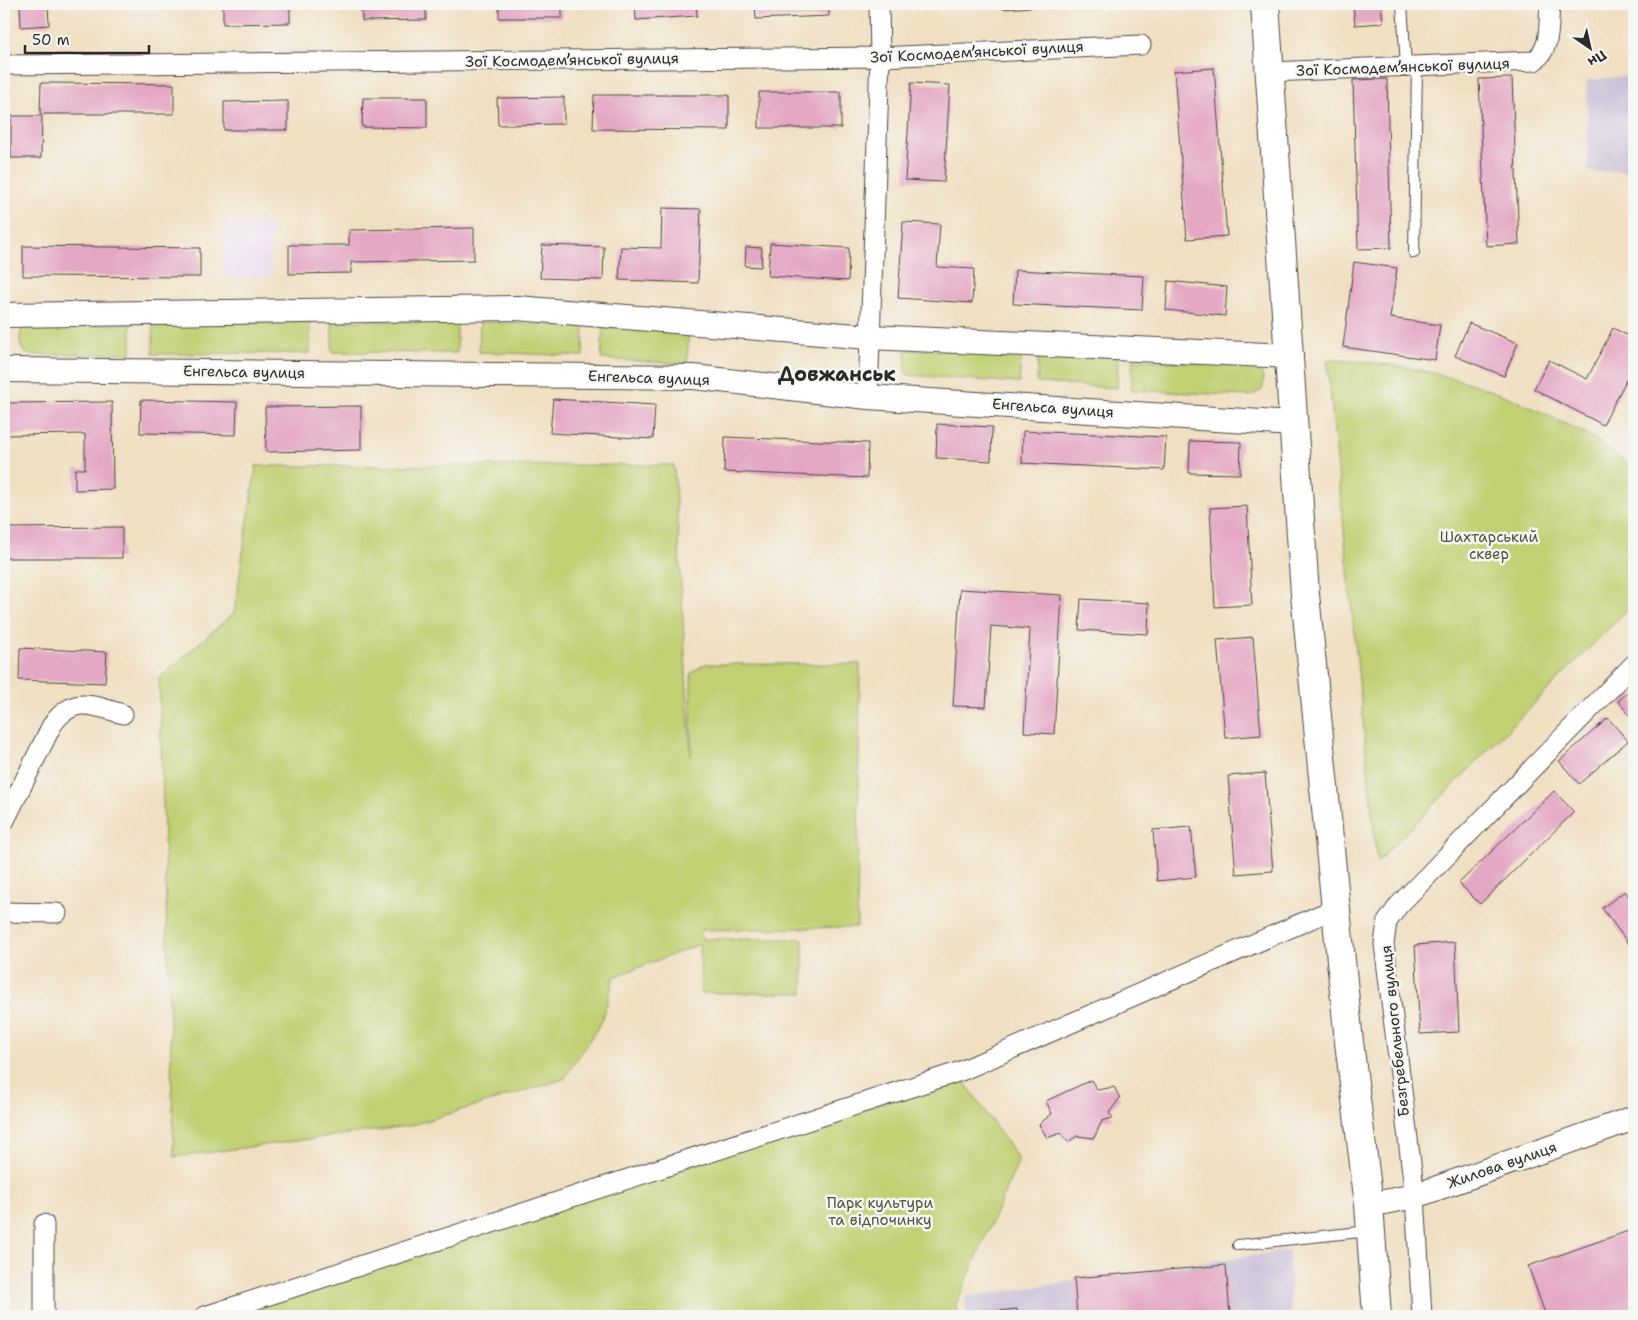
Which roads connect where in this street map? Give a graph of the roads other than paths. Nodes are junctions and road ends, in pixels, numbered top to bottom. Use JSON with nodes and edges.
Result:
{"nodes":[{"id":1,"x":879,"y":4,"type":"edge"},
{"id":2,"x":1265,"y":4,"type":"edge"},
{"id":3,"x":1402,"y":4,"type":"edge"},
{"id":4,"x":1550,"y":4,"type":"edge"},
{"id":5,"x":1141,"y":45,"type":"dead end"},
{"id":6,"x":880,"y":57,"type":"junction"},
{"id":7,"x":4,"y":65,"type":"edge"},
{"id":8,"x":1411,"y":66,"type":"junction"},
{"id":9,"x":1271,"y":72,"type":"junction"},
{"id":10,"x":1414,"y":252,"type":"dead end"},
{"id":11,"x":4,"y":315,"type":"edge"},
{"id":12,"x":869,"y":337,"type":"junction"},
{"id":13,"x":1291,"y":356,"type":"junction"},
{"id":14,"x":4,"y":370,"type":"edge"},
{"id":15,"x":868,"y":396,"type":"junction"},
{"id":16,"x":1293,"y":424,"type":"junction"},
{"id":17,"x":1634,"y":664,"type":"edge"},
{"id":18,"x":123,"y":714,"type":"dead end"},
{"id":19,"x":4,"y":822,"type":"edge"},
{"id":20,"x":1336,"y":908,"type":"junction"},
{"id":21,"x":4,"y":912,"type":"edge"},
{"id":22,"x":57,"y":913,"type":"dead end"},
{"id":23,"x":1634,"y":1118,"type":"edge"},
{"id":24,"x":1415,"y":1196,"type":"junction"},
{"id":25,"x":1370,"y":1218,"type":"junction"},
{"id":26,"x":44,"y":1224,"type":"dead end"},
{"id":27,"x":1238,"y":1245,"type":"dead end"},
{"id":28,"x":44,"y":1316,"type":"edge"},
{"id":29,"x":205,"y":1316,"type":"edge"},
{"id":30,"x":1377,"y":1316,"type":"edge"},
{"id":31,"x":1422,"y":1316,"type":"edge"}],
"edges":[{"from":1,"to":6,"type":"street"},
{"from":2,"to":9,"type":"main road"},
{"from":3,"to":8,"type":"lane"},
{"from":4,"to":8,"type":"street","name":"Зої Космодем’янської вулиця"},
{"from":5,"to":6,"type":"street","name":"Зої Космодем’янської вулиця"},
{"from":6,"to":7,"type":"street","name":"Зої Космодем’янської вулиця"},
{"from":6,"to":12,"type":"street"},
{"from":8,"to":9,"type":"street","name":"Зої Космодем’янської вулиця"},
{"from":8,"to":10,"type":"lane"},
{"from":9,"to":13,"type":"main road"},
{"from":11,"to":12,"type":"street"},
{"from":12,"to":13,"type":"street"},
{"from":12,"to":15,"type":"street"},
{"from":13,"to":16,"type":"main road"},
{"from":14,"to":15,"type":"street","name":"Енгельса вулиця"},
{"from":15,"to":16,"type":"street","name":"Енгельса вулиця"},
{"from":16,"to":20,"type":"main road"},
{"from":17,"to":24,"type":"street","name":"Безгребельного вулиця"},
{"from":18,"to":19,"type":"street"},
{"from":20,"to":25,"type":"main road"},
{"from":20,"to":29,"type":"street"},
{"from":21,"to":22,"type":"street"},
{"from":23,"to":24,"type":"street","name":"Жилова вулиця"},
{"from":24,"to":25,"type":"street","name":"Жилова вулиця"},
{"from":24,"to":31,"type":"street","name":"Безгребельного вулиця"},
{"from":25,"to":27,"type":"lane"},
{"from":25,"to":30,"type":"main road"},
{"from":26,"to":28,"type":"street"}]}
